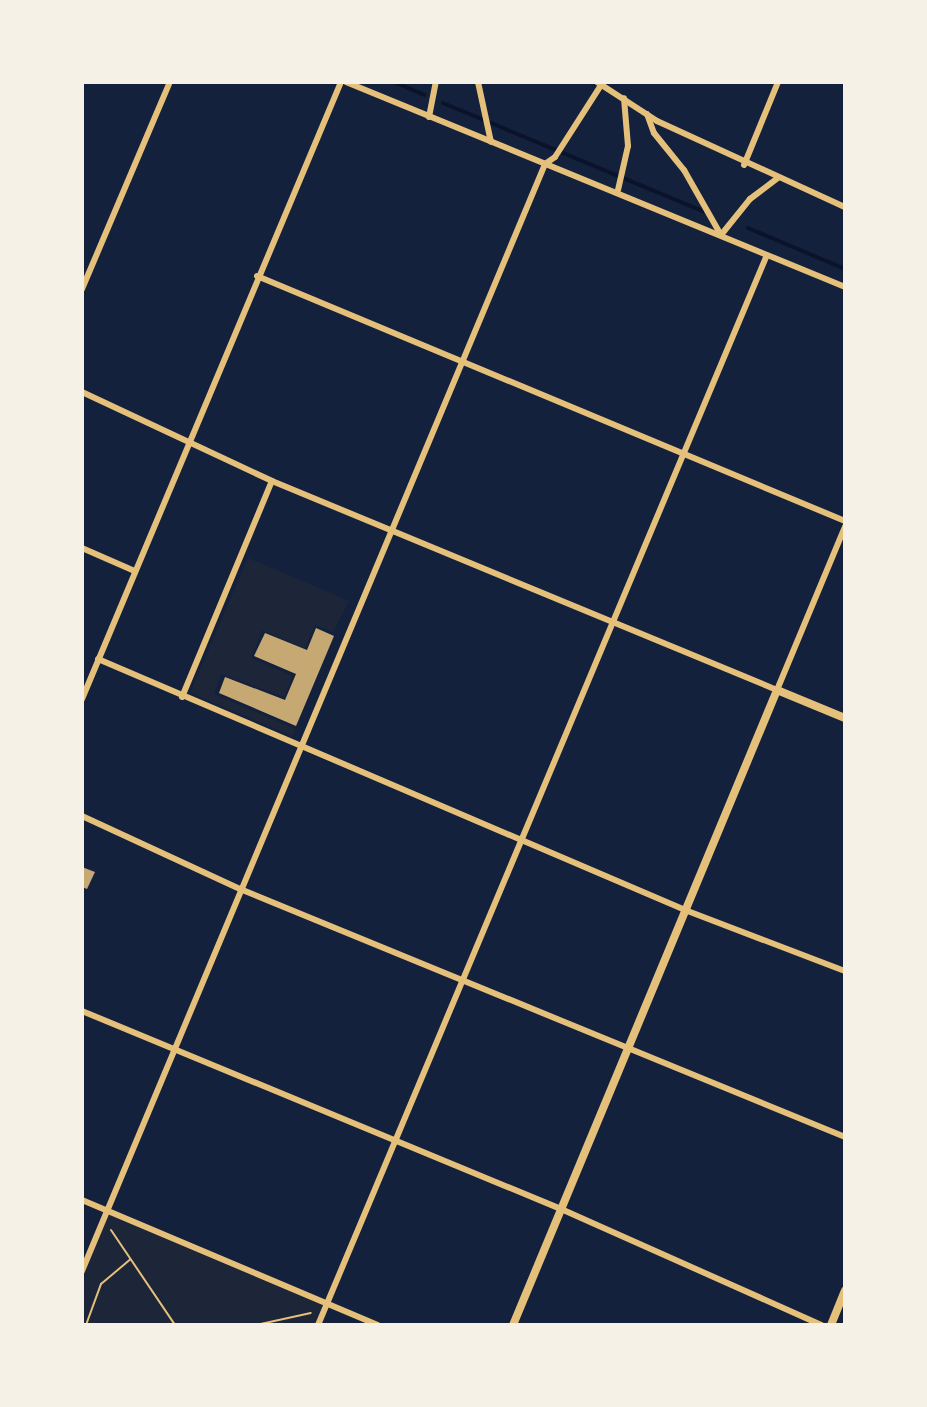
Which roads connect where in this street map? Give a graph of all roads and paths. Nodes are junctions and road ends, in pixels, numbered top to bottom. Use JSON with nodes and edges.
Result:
{"nodes":[{"id":1,"x":170,"y":82,"type":"edge"},
{"id":2,"x":344,"y":82,"type":"edge"},
{"id":3,"x":436,"y":82,"type":"edge"},
{"id":4,"x":478,"y":82,"type":"edge"},
{"id":5,"x":778,"y":82,"type":"edge"},
{"id":6,"x":600,"y":83,"type":"edge"},
{"id":7,"x":624,"y":98,"type":"junction"},
{"id":8,"x":647,"y":114,"type":"junction"},
{"id":9,"x":429,"y":117,"type":"junction"},
{"id":10,"x":491,"y":142,"type":"junction"},
{"id":11,"x":545,"y":164,"type":"junction"},
{"id":12,"x":744,"y":165,"type":"junction"},
{"id":13,"x":778,"y":178,"type":"junction"},
{"id":14,"x":618,"y":190,"type":"junction"},
{"id":15,"x":845,"y":207,"type":"edge"},
{"id":16,"x":721,"y":235,"type":"junction"},
{"id":17,"x":767,"y":255,"type":"junction"},
{"id":18,"x":257,"y":276,"type":"junction"},
{"id":19,"x":845,"y":287,"type":"edge"},
{"id":20,"x":82,"y":289,"type":"edge"},
{"id":21,"x":461,"y":362,"type":"junction"},
{"id":22,"x":82,"y":392,"type":"edge"},
{"id":23,"x":189,"y":443,"type":"junction"},
{"id":24,"x":684,"y":451,"type":"junction"},
{"id":25,"x":272,"y":481,"type":"junction"},
{"id":26,"x":845,"y":521,"type":"edge"},
{"id":27,"x":845,"y":527,"type":"edge"},
{"id":28,"x":391,"y":531,"type":"junction"},
{"id":29,"x":82,"y":548,"type":"edge"},
{"id":30,"x":135,"y":571,"type":"junction"},
{"id":31,"x":614,"y":619,"type":"junction"},
{"id":32,"x":98,"y":659,"type":"junction"},
{"id":33,"x":777,"y":690,"type":"junction"},
{"id":34,"x":182,"y":697,"type":"junction"},
{"id":35,"x":82,"y":699,"type":"edge"},
{"id":36,"x":845,"y":718,"type":"edge"},
{"id":37,"x":302,"y":748,"type":"junction"},
{"id":38,"x":82,"y":816,"type":"edge"},
{"id":39,"x":521,"y":841,"type":"junction"},
{"id":40,"x":240,"y":889,"type":"junction"},
{"id":41,"x":685,"y":910,"type":"junction"},
{"id":42,"x":845,"y":971,"type":"edge"},
{"id":43,"x":462,"y":981,"type":"junction"},
{"id":44,"x":82,"y":1011,"type":"edge"},
{"id":45,"x":174,"y":1050,"type":"junction"},
{"id":46,"x":627,"y":1050,"type":"junction"},
{"id":47,"x":845,"y":1137,"type":"edge"},
{"id":48,"x":394,"y":1144,"type":"junction"},
{"id":49,"x":82,"y":1200,"type":"edge"},
{"id":50,"x":561,"y":1209,"type":"junction"},
{"id":51,"x":105,"y":1214,"type":"junction"},
{"id":52,"x":131,"y":1259,"type":"junction"},
{"id":53,"x":82,"y":1271,"type":"edge"},
{"id":54,"x":845,"y":1291,"type":"edge"},
{"id":55,"x":326,"y":1306,"type":"junction"},
{"id":56,"x":86,"y":1325,"type":"edge"},
{"id":57,"x":175,"y":1325,"type":"edge"},
{"id":58,"x":256,"y":1325,"type":"edge"},
{"id":59,"x":318,"y":1325,"type":"edge"},
{"id":60,"x":378,"y":1325,"type":"edge"},
{"id":61,"x":513,"y":1325,"type":"edge"},
{"id":62,"x":821,"y":1325,"type":"edge"},
{"id":63,"x":831,"y":1325,"type":"edge"}],
"edges":[{"from":1,"to":20,"type":"street"},
{"from":2,"to":9,"type":"street"},
{"from":2,"to":18,"type":"street"},
{"from":3,"to":9,"type":"street"},
{"from":4,"to":10,"type":"street"},
{"from":5,"to":12,"type":"street"},
{"from":6,"to":7,"type":"street"},
{"from":6,"to":11,"type":"street"},
{"from":7,"to":8,"type":"street"},
{"from":7,"to":14,"type":"street"},
{"from":8,"to":12,"type":"street"},
{"from":8,"to":16,"type":"street"},
{"from":9,"to":10,"type":"street"},
{"from":10,"to":11,"type":"street"},
{"from":11,"to":14,"type":"street"},
{"from":11,"to":21,"type":"street"},
{"from":12,"to":13,"type":"street"},
{"from":13,"to":15,"type":"street"},
{"from":13,"to":16,"type":"street"},
{"from":14,"to":16,"type":"street"},
{"from":16,"to":17,"type":"street"},
{"from":17,"to":19,"type":"street"},
{"from":17,"to":24,"type":"street"},
{"from":18,"to":21,"type":"street"},
{"from":18,"to":23,"type":"street"},
{"from":21,"to":24,"type":"street"},
{"from":21,"to":28,"type":"street"},
{"from":22,"to":23,"type":"street"},
{"from":23,"to":25,"type":"street"},
{"from":23,"to":30,"type":"street"},
{"from":24,"to":26,"type":"street"},
{"from":24,"to":31,"type":"street"},
{"from":25,"to":28,"type":"street"},
{"from":25,"to":34,"type":"street"},
{"from":27,"to":33,"type":"street"},
{"from":28,"to":31,"type":"street"},
{"from":28,"to":37,"type":"street"},
{"from":29,"to":30,"type":"street"},
{"from":30,"to":32,"type":"street"},
{"from":31,"to":33,"type":"street"},
{"from":31,"to":39,"type":"street"},
{"from":32,"to":34,"type":"street"},
{"from":32,"to":35,"type":"street"},
{"from":33,"to":36,"type":"main road"},
{"from":33,"to":41,"type":"main road"},
{"from":34,"to":37,"type":"street"},
{"from":37,"to":39,"type":"street"},
{"from":37,"to":40,"type":"street"},
{"from":38,"to":40,"type":"street"},
{"from":39,"to":41,"type":"street"},
{"from":39,"to":43,"type":"street"},
{"from":40,"to":43,"type":"street"},
{"from":40,"to":45,"type":"street"},
{"from":41,"to":42,"type":"street"},
{"from":41,"to":46,"type":"main road"},
{"from":43,"to":46,"type":"street"},
{"from":43,"to":48,"type":"street"},
{"from":44,"to":45,"type":"street"},
{"from":45,"to":48,"type":"street"},
{"from":45,"to":51,"type":"street"},
{"from":46,"to":47,"type":"street"},
{"from":46,"to":50,"type":"main road"},
{"from":48,"to":50,"type":"street"},
{"from":48,"to":55,"type":"street"},
{"from":49,"to":51,"type":"street"},
{"from":50,"to":61,"type":"main road"},
{"from":50,"to":62,"type":"street"},
{"from":51,"to":52,"type":"path"},
{"from":51,"to":53,"type":"street"},
{"from":51,"to":55,"type":"street"},
{"from":52,"to":56,"type":"path"},
{"from":52,"to":57,"type":"path"},
{"from":54,"to":63,"type":"main road"},
{"from":55,"to":58,"type":"path"},
{"from":55,"to":59,"type":"street"},
{"from":55,"to":60,"type":"street"}]}
